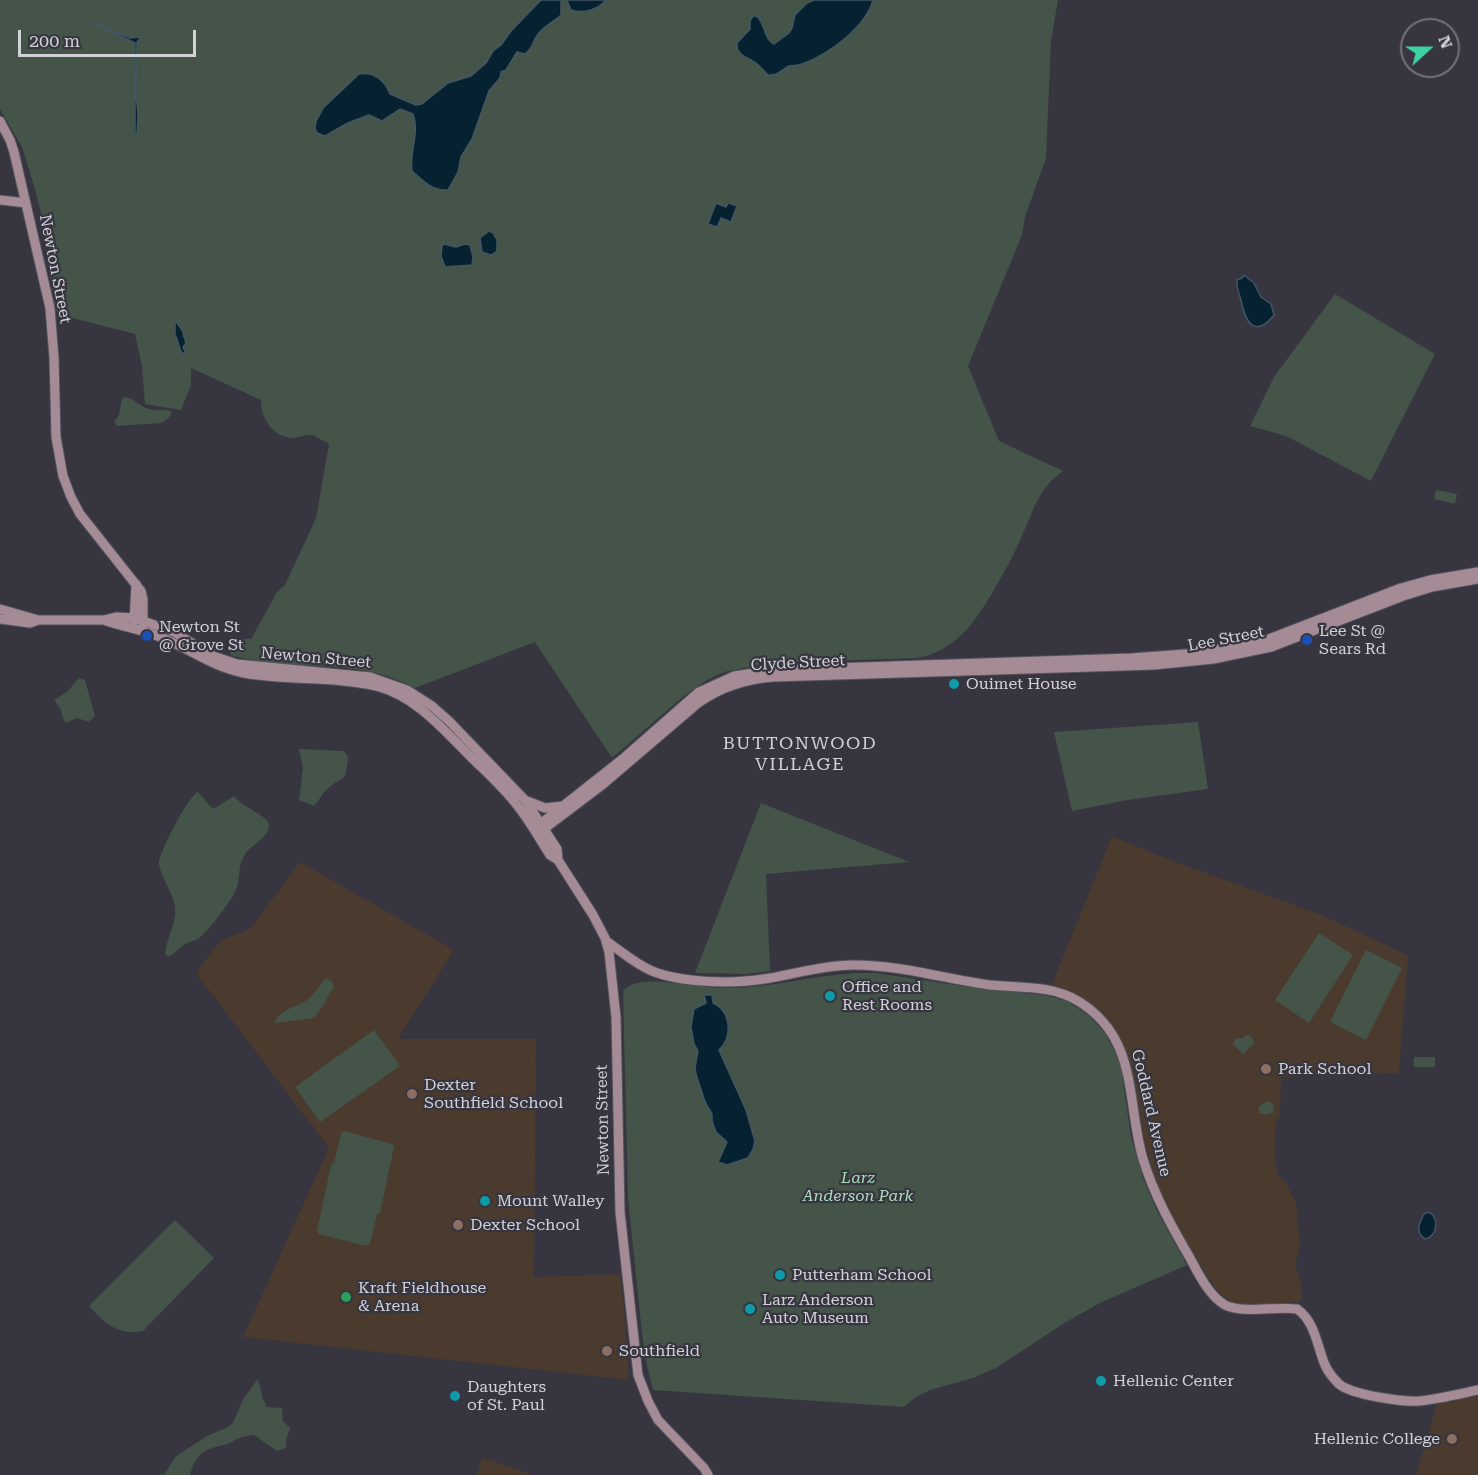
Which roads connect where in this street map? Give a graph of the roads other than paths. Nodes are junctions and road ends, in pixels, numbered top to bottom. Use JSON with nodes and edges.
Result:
{"nodes":[{"id":1,"x":0,"y":121,"type":"edge"},
{"id":2,"x":0,"y":200,"type":"edge"},
{"id":3,"x":26,"y":203,"type":"junction"},
{"id":4,"x":1478,"y":572,"type":"edge"},
{"id":5,"x":1478,"y":579,"type":"edge"},
{"id":6,"x":0,"y":609,"type":"edge"},
{"id":7,"x":0,"y":619,"type":"edge"},
{"id":8,"x":38,"y":620,"type":"junction"},
{"id":9,"x":138,"y":624,"type":"junction"},
{"id":10,"x":969,"y":667,"type":"junction"},
{"id":11,"x":525,"y":800,"type":"junction"},
{"id":12,"x":565,"y":806,"type":"junction"},
{"id":13,"x":539,"y":829,"type":"junction"},
{"id":14,"x":606,"y":940,"type":"junction"},
{"id":15,"x":1478,"y":1390,"type":"edge"},
{"id":16,"x":708,"y":1475,"type":"edge"}],
"edges":[{"from":1,"to":3,"type":"main road","name":"Newton Street"},
{"from":2,"to":3,"type":"main road"},
{"from":3,"to":9,"type":"main road","name":"Newton Street"},
{"from":4,"to":10,"type":"main road","name":"Lee Street"},
{"from":5,"to":10,"type":"main road","name":"Lee Street"},
{"from":6,"to":8,"type":"main road"},
{"from":7,"to":8,"type":"main road"},
{"from":8,"to":9,"type":"main road"},
{"from":9,"to":11,"type":"main road","name":"Newton Street"},
{"from":9,"to":13,"type":"main road","name":"Newton Street"},
{"from":10,"to":12,"type":"main road","name":"Clyde Street"},
{"from":10,"to":13,"type":"main road","name":"Clyde Street"},
{"from":11,"to":12,"type":"main road"},
{"from":11,"to":13,"type":"main road","name":"Newton Street"},
{"from":12,"to":13,"type":"main road","name":"Clyde Street"},
{"from":13,"to":14,"type":"main road","name":"Newton Street"},
{"from":14,"to":15,"type":"main road","name":"Goddard Avenue"},
{"from":14,"to":16,"type":"main road","name":"Newton Street"}]}
